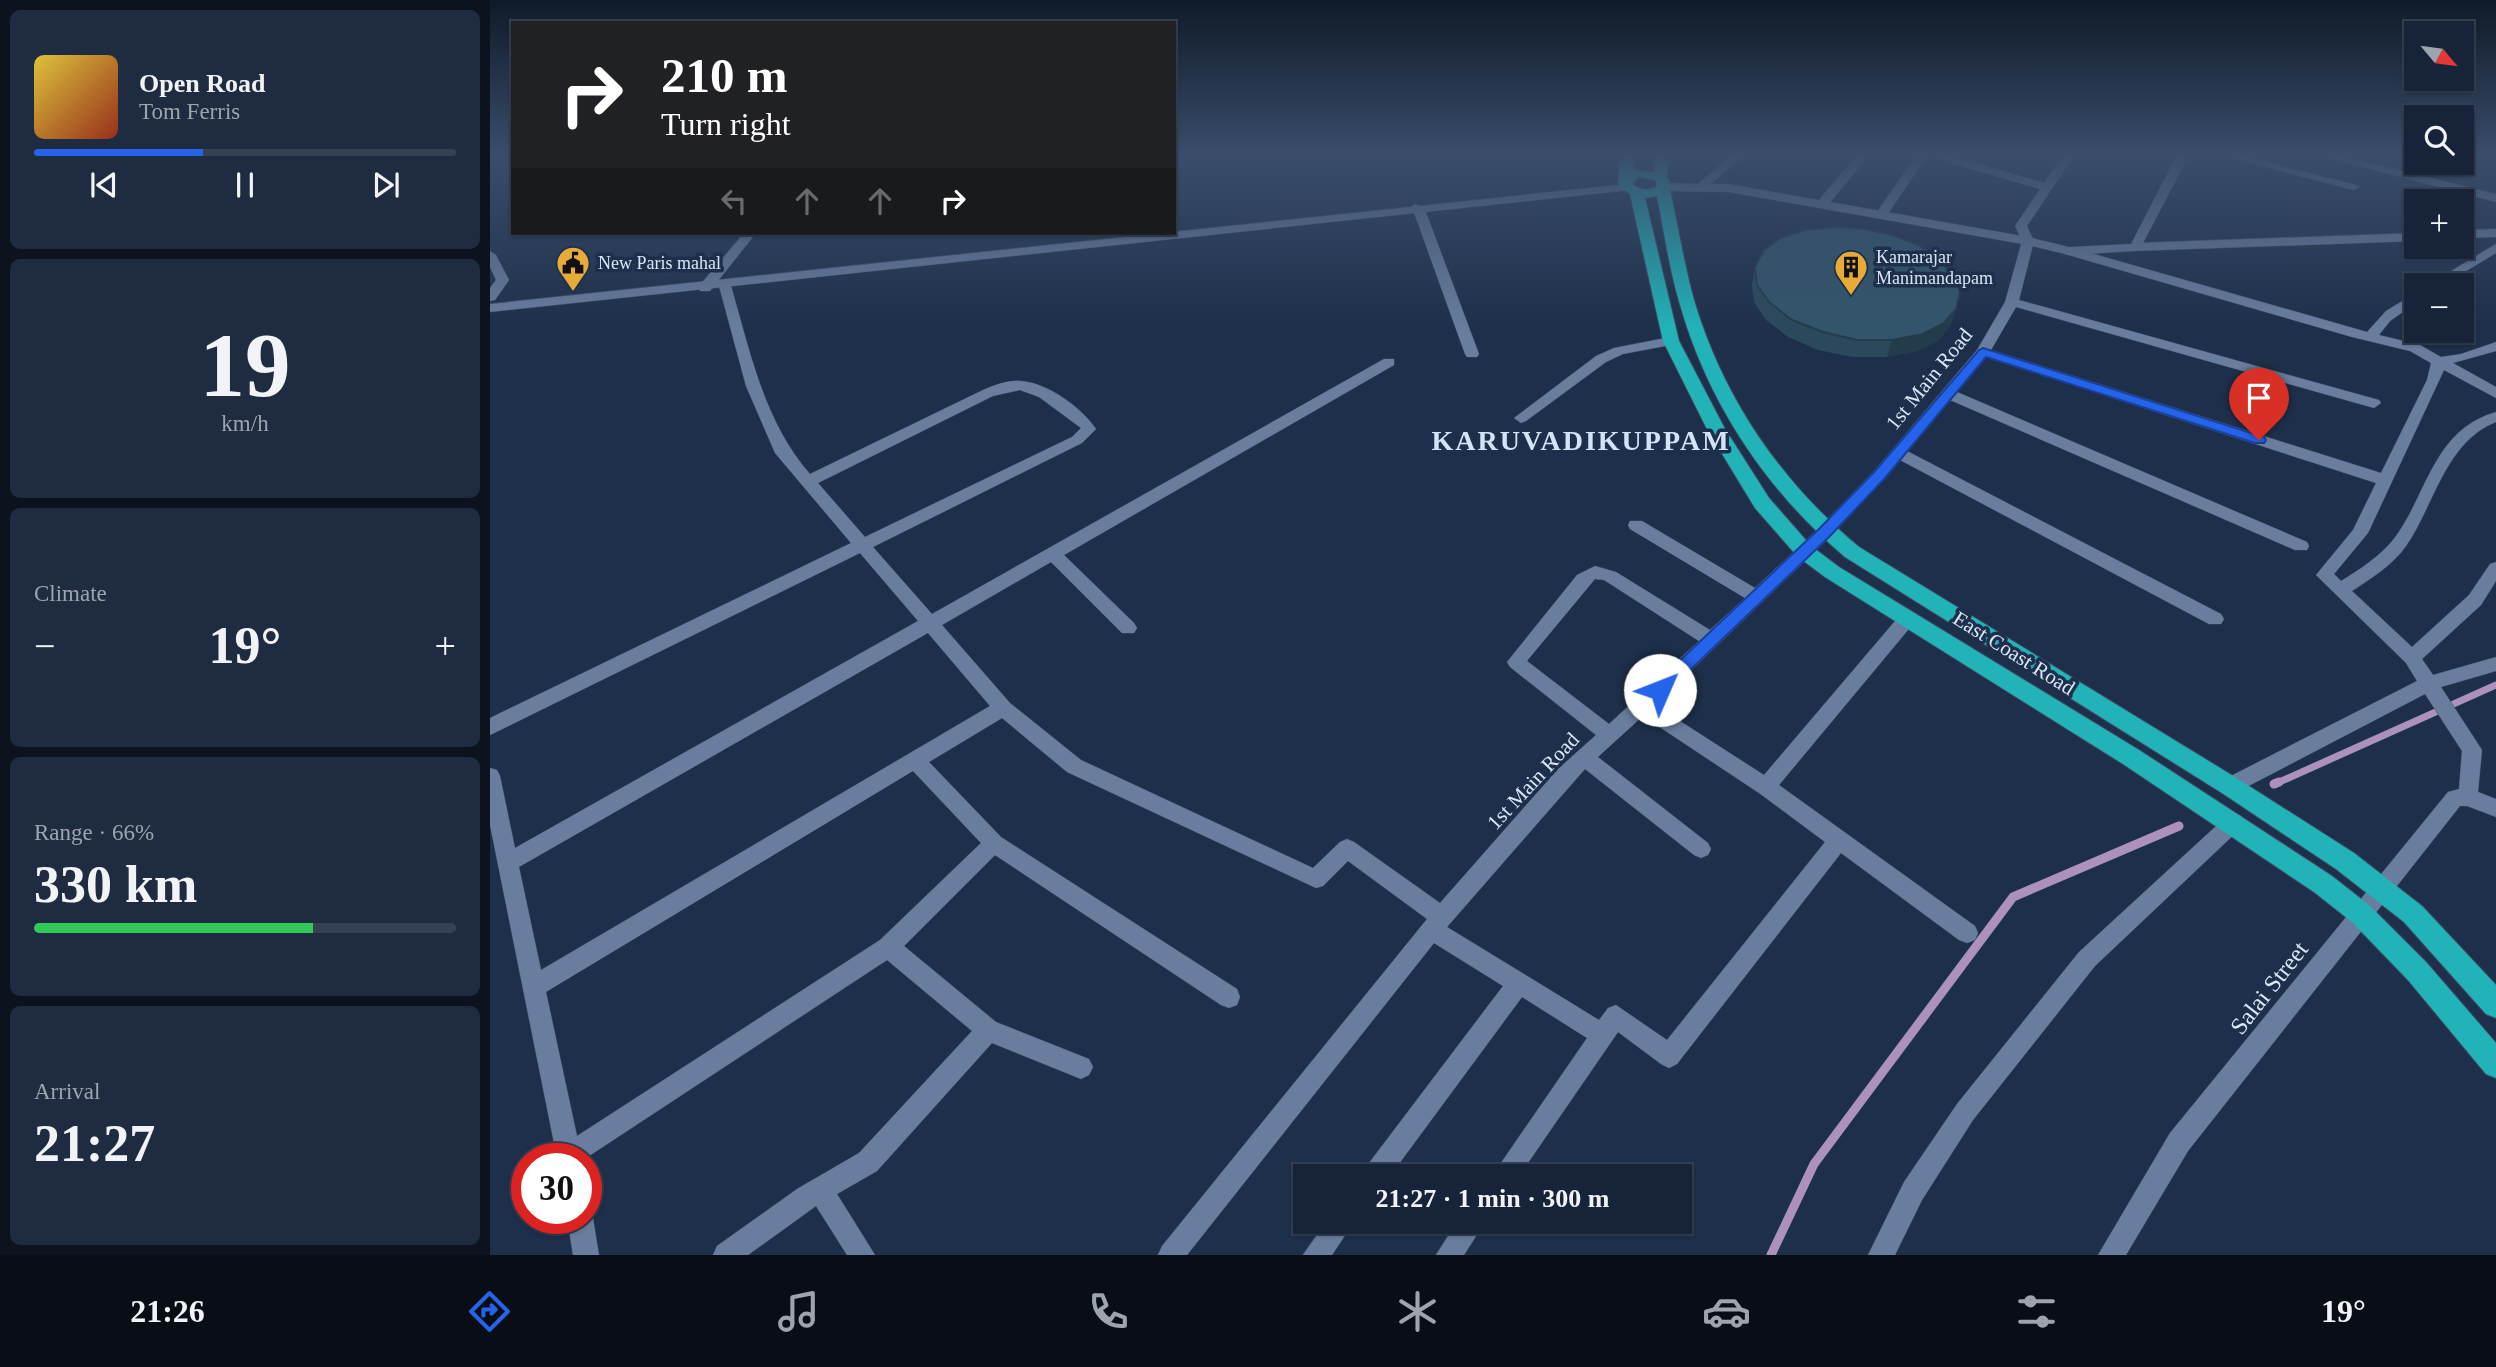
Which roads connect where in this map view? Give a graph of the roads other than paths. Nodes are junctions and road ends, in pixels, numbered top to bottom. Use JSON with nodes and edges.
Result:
{"nodes":[{"id":1,"x":1378,"y":212,"type":"edge"},
{"id":2,"x":1420,"y":212,"type":"edge"},
{"id":3,"x":1637,"y":212,"type":"edge"},
{"id":4,"x":1669,"y":212,"type":"edge"},
{"id":5,"x":1863,"y":212,"type":"edge"},
{"id":6,"x":1884,"y":212,"type":"edge"},
{"id":7,"x":2031,"y":212,"type":"edge"},
{"id":8,"x":2153,"y":212,"type":"edge"},
{"id":9,"x":1881,"y":215,"type":"junction"},
{"id":10,"x":2496,"y":233,"type":"edge"},
{"id":11,"x":2474,"y":234,"type":"edge"},
{"id":12,"x":748,"y":235,"type":"edge"},
{"id":13,"x":1172,"y":235,"type":"edge"},
{"id":14,"x":1176,"y":235,"type":"edge"},
{"id":15,"x":2404,"y":237,"type":"edge"},
{"id":16,"x":2028,"y":241,"type":"junction"},
{"id":17,"x":2135,"y":247,"type":"junction"},
{"id":18,"x":2496,"y":248,"type":"edge"},
{"id":19,"x":2068,"y":251,"type":"junction"},
{"id":20,"x":490,"y":256,"type":"edge"},
{"id":21,"x":2454,"y":273,"type":"edge"},
{"id":22,"x":725,"y":286,"type":"junction"},
{"id":23,"x":705,"y":288,"type":"junction"},
{"id":24,"x":490,"y":297,"type":"edge"},
{"id":25,"x":2012,"y":302,"type":"junction"},
{"id":26,"x":2404,"y":305,"type":"edge"},
{"id":27,"x":490,"y":308,"type":"edge"},
{"id":28,"x":2371,"y":337,"type":"junction"},
{"id":29,"x":1671,"y":341,"type":"junction"},
{"id":30,"x":2496,"y":346,"type":"edge"},
{"id":31,"x":1983,"y":352,"type":"junction"},
{"id":32,"x":1472,"y":354,"type":"dead end"},
{"id":33,"x":2439,"y":361,"type":"junction"},
{"id":34,"x":1389,"y":362,"type":"dead end"},
{"id":35,"x":2496,"y":393,"type":"edge"},
{"id":36,"x":1948,"y":394,"type":"junction"},
{"id":37,"x":2374,"y":403,"type":"dead end"},
{"id":38,"x":2496,"y":417,"type":"edge"},
{"id":39,"x":1521,"y":418,"type":"dead end"},
{"id":40,"x":1898,"y":453,"type":"junction"},
{"id":41,"x":2385,"y":480,"type":"junction"},
{"id":42,"x":808,"y":481,"type":"junction"},
{"id":43,"x":1636,"y":525,"type":"dead end"},
{"id":44,"x":1825,"y":532,"type":"junction"},
{"id":45,"x":863,"y":545,"type":"junction"},
{"id":46,"x":2301,"y":545,"type":"dead end"},
{"id":47,"x":1804,"y":551,"type":"junction"},
{"id":48,"x":1052,"y":553,"type":"junction"},
{"id":49,"x":2496,"y":569,"type":"edge"},
{"id":50,"x":2340,"y":591,"type":"junction"},
{"id":51,"x":1757,"y":597,"type":"junction"},
{"id":52,"x":1908,"y":619,"type":"junction"},
{"id":53,"x":2215,"y":619,"type":"dead end"},
{"id":54,"x":930,"y":622,"type":"junction"},
{"id":55,"x":1128,"y":628,"type":"dead end"},
{"id":56,"x":1712,"y":640,"type":"junction"},
{"id":57,"x":2412,"y":658,"type":"junction"},
{"id":58,"x":2496,"y":664,"type":"edge"},
{"id":59,"x":2433,"y":692,"type":"junction"},
{"id":60,"x":1642,"y":706,"type":"junction"},
{"id":61,"x":1003,"y":708,"type":"junction"},
{"id":62,"x":490,"y":727,"type":"edge"},
{"id":63,"x":1610,"y":735,"type":"junction"},
{"id":64,"x":1584,"y":757,"type":"junction"},
{"id":65,"x":915,"y":760,"type":"junction"},
{"id":66,"x":490,"y":776,"type":"edge"},
{"id":67,"x":2230,"y":786,"type":"junction"},
{"id":68,"x":1766,"y":787,"type":"junction"},
{"id":69,"x":2468,"y":797,"type":"junction"},
{"id":70,"x":2496,"y":808,"type":"edge"},
{"id":71,"x":2234,"y":822,"type":"junction"},
{"id":72,"x":1839,"y":840,"type":"junction"},
{"id":73,"x":994,"y":843,"type":"junction"},
{"id":74,"x":1701,"y":849,"type":"dead end"},
{"id":75,"x":508,"y":863,"type":"junction"},
{"id":76,"x":2382,"y":887,"type":"junction"},
{"id":77,"x":2361,"y":914,"type":"junction"},
{"id":78,"x":1437,"y":923,"type":"junction"},
{"id":79,"x":1967,"y":933,"type":"dead end"},
{"id":80,"x":888,"y":947,"type":"junction"},
{"id":81,"x":1519,"y":983,"type":"junction"},
{"id":82,"x":534,"y":987,"type":"junction"},
{"id":83,"x":1229,"y":997,"type":"dead end"},
{"id":84,"x":2496,"y":1005,"type":"edge"},
{"id":85,"x":988,"y":1030,"type":"junction"},
{"id":86,"x":1602,"y":1035,"type":"junction"},
{"id":87,"x":2496,"y":1064,"type":"edge"},
{"id":88,"x":1081,"y":1067,"type":"dead end"},
{"id":89,"x":565,"y":1143,"type":"edge"},
{"id":90,"x":589,"y":1143,"type":"edge"},
{"id":91,"x":1384,"y":1164,"type":"edge"},
{"id":92,"x":1512,"y":1164,"type":"edge"},
{"id":93,"x":820,"y":1190,"type":"junction"},
{"id":94,"x":583,"y":1234,"type":"edge"},
{"id":95,"x":1332,"y":1234,"type":"edge"},
{"id":96,"x":1464,"y":1234,"type":"edge"},
{"id":97,"x":586,"y":1255,"type":"edge"},
{"id":98,"x":726,"y":1255,"type":"edge"},
{"id":99,"x":862,"y":1255,"type":"edge"},
{"id":100,"x":1171,"y":1255,"type":"edge"},
{"id":101,"x":1316,"y":1255,"type":"edge"},
{"id":102,"x":1449,"y":1255,"type":"edge"},
{"id":103,"x":1881,"y":1255,"type":"edge"},
{"id":104,"x":2111,"y":1255,"type":"edge"}],
"edges":[{"from":1,"to":14,"type":"street"},
{"from":2,"to":32,"type":"street"},
{"from":3,"to":29,"type":"highway","name":"East Coast Road"},
{"from":4,"to":44,"type":"highway","name":"East Coast Road"},
{"from":5,"to":9,"type":"street"},
{"from":6,"to":9,"type":"street"},
{"from":7,"to":16,"type":"street","name":"1st Main Road"},
{"from":8,"to":17,"type":"street"},
{"from":9,"to":16,"type":"street"},
{"from":10,"to":11,"type":"street"},
{"from":12,"to":23,"type":"street"},
{"from":13,"to":22,"type":"street"},
{"from":15,"to":17,"type":"street"},
{"from":16,"to":19,"type":"street"},
{"from":16,"to":25,"type":"street","name":"1st Main Road"},
{"from":17,"to":19,"type":"street"},
{"from":18,"to":21,"type":"street"},
{"from":19,"to":28,"type":"street"},
{"from":20,"to":24,"type":"street"},
{"from":22,"to":23,"type":"street"},
{"from":22,"to":42,"type":"street"},
{"from":23,"to":27,"type":"street"},
{"from":25,"to":31,"type":"street","name":"1st Main Road"},
{"from":25,"to":37,"type":"street"},
{"from":26,"to":28,"type":"street"},
{"from":28,"to":33,"type":"street"},
{"from":29,"to":39,"type":"street"},
{"from":29,"to":47,"type":"highway","name":"East Coast Road"},
{"from":30,"to":33,"type":"street"},
{"from":31,"to":36,"type":"street","name":"1st Main Road"},
{"from":31,"to":41,"type":"street"},
{"from":33,"to":35,"type":"street"},
{"from":33,"to":41,"type":"street"},
{"from":34,"to":48,"type":"street"},
{"from":36,"to":40,"type":"street","name":"1st Main Road"},
{"from":36,"to":46,"type":"street"},
{"from":38,"to":50,"type":"street"},
{"from":40,"to":44,"type":"street","name":"1st Main Road"},
{"from":40,"to":53,"type":"street"},
{"from":41,"to":50,"type":"street"},
{"from":42,"to":45,"type":"street"},
{"from":42,"to":45,"type":"street"},
{"from":43,"to":51,"type":"street"},
{"from":44,"to":47,"type":"street","name":"1st Main Road"},
{"from":44,"to":67,"type":"highway","name":"East Coast Road"},
{"from":45,"to":54,"type":"street"},
{"from":45,"to":62,"type":"street"},
{"from":47,"to":51,"type":"street","name":"1st Main Road"},
{"from":47,"to":52,"type":"highway","name":"East Coast Road"},
{"from":48,"to":54,"type":"street"},
{"from":48,"to":55,"type":"street"},
{"from":49,"to":57,"type":"street"},
{"from":50,"to":57,"type":"street"},
{"from":51,"to":56,"type":"street","name":"1st Main Road"},
{"from":52,"to":68,"type":"street"},
{"from":52,"to":71,"type":"highway","name":"East Coast Road"},
{"from":54,"to":61,"type":"street"},
{"from":54,"to":75,"type":"street"},
{"from":56,"to":60,"type":"street","name":"1st Main Road"},
{"from":56,"to":63,"type":"street"},
{"from":57,"to":59,"type":"street"},
{"from":58,"to":59,"type":"street"},
{"from":59,"to":67,"type":"street"},
{"from":59,"to":69,"type":"street"},
{"from":60,"to":63,"type":"street","name":"1st Main Road"},
{"from":60,"to":68,"type":"street"},
{"from":61,"to":65,"type":"street"},
{"from":61,"to":78,"type":"street"},
{"from":63,"to":64,"type":"street","name":"1st Main Road"},
{"from":64,"to":74,"type":"street"},
{"from":64,"to":78,"type":"street","name":"1st Main Road"},
{"from":65,"to":73,"type":"street"},
{"from":65,"to":82,"type":"street"},
{"from":66,"to":75,"type":"street"},
{"from":67,"to":76,"type":"highway","name":"East Coast Road"},
{"from":68,"to":72,"type":"street"},
{"from":69,"to":70,"type":"street"},
{"from":69,"to":76,"type":"street","name":"Salai Street"},
{"from":71,"to":77,"type":"highway","name":"East Coast Road"},
{"from":71,"to":103,"type":"street"},
{"from":72,"to":79,"type":"street"},
{"from":72,"to":86,"type":"street"},
{"from":73,"to":80,"type":"street"},
{"from":73,"to":83,"type":"street"},
{"from":75,"to":82,"type":"street"},
{"from":76,"to":77,"type":"street","name":"Salai Street"},
{"from":76,"to":84,"type":"highway","name":"East Coast Road"},
{"from":77,"to":87,"type":"highway","name":"East Coast Road"},
{"from":77,"to":104,"type":"street","name":"Salai Street"},
{"from":78,"to":81,"type":"street"},
{"from":78,"to":100,"type":"street","name":"1st Main Road"},
{"from":80,"to":85,"type":"street"},
{"from":80,"to":90,"type":"street"},
{"from":81,"to":86,"type":"street"},
{"from":81,"to":91,"type":"street"},
{"from":82,"to":89,"type":"street"},
{"from":85,"to":88,"type":"street"},
{"from":85,"to":93,"type":"street"},
{"from":86,"to":92,"type":"street"},
{"from":93,"to":98,"type":"street"},
{"from":93,"to":99,"type":"street"},
{"from":94,"to":97,"type":"street"},
{"from":95,"to":101,"type":"street"},
{"from":96,"to":102,"type":"street"}]}
